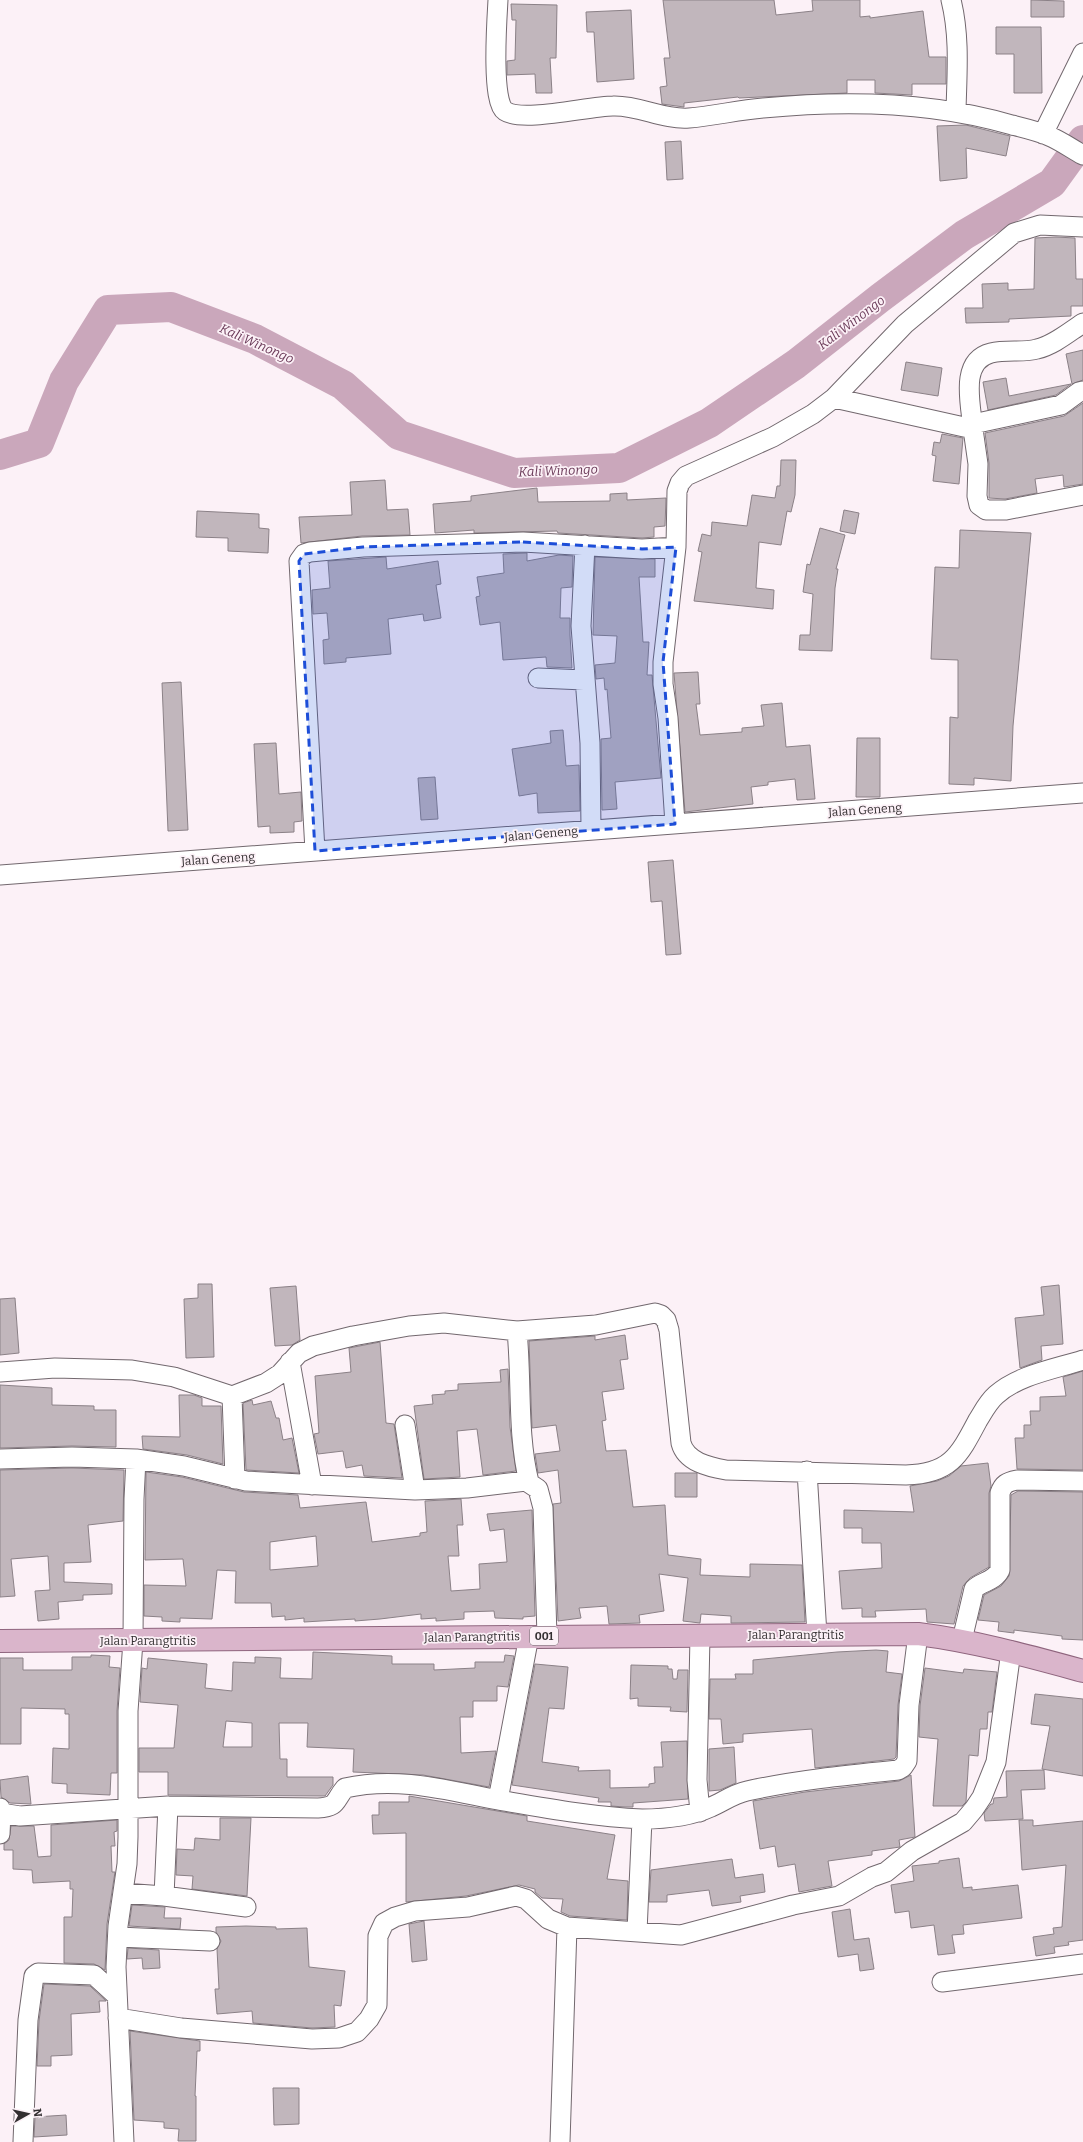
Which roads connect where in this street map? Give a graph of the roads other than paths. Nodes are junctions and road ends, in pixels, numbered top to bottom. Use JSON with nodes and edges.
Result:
{"nodes":[{"id":1,"x":498,"y":0,"type":"edge"},
{"id":2,"x":951,"y":0,"type":"edge"},
{"id":3,"x":1083,"y":53,"type":"edge"},
{"id":4,"x":956,"y":110,"type":"junction"},
{"id":5,"x":1047,"y":135,"type":"junction"},
{"id":6,"x":1083,"y":155,"type":"edge"},
{"id":7,"x":1083,"y":226,"type":"edge"},
{"id":8,"x":1083,"y":323,"type":"edge"},
{"id":9,"x":1083,"y":392,"type":"edge"},
{"id":10,"x":834,"y":398,"type":"junction"},
{"id":11,"x":973,"y":426,"type":"junction"},
{"id":12,"x":1083,"y":495,"type":"edge"},
{"id":13,"x":585,"y":545,"type":"junction"},
{"id":14,"x":676,"y":548,"type":"junction"},
{"id":15,"x":538,"y":678,"type":"dead end"},
{"id":16,"x":584,"y":680,"type":"junction"},
{"id":17,"x":1083,"y":793,"type":"edge"},
{"id":18,"x":675,"y":824,"type":"junction"},
{"id":19,"x":591,"y":829,"type":"junction"},
{"id":20,"x":315,"y":851,"type":"junction"},
{"id":21,"x":0,"y":875,"type":"edge"},
{"id":22,"x":518,"y":1331,"type":"junction"},
{"id":23,"x":1083,"y":1360,"type":"edge"},
{"id":24,"x":290,"y":1362,"type":"junction"},
{"id":25,"x":0,"y":1372,"type":"edge"},
{"id":26,"x":232,"y":1396,"type":"junction"},
{"id":27,"x":406,"y":1424,"type":"dead end"},
{"id":28,"x":0,"y":1459,"type":"edge"},
{"id":29,"x":136,"y":1459,"type":"junction"},
{"id":30,"x":807,"y":1471,"type":"junction"},
{"id":31,"x":236,"y":1479,"type":"junction"},
{"id":32,"x":1083,"y":1481,"type":"edge"},
{"id":33,"x":529,"y":1482,"type":"junction"},
{"id":34,"x":312,"y":1485,"type":"junction"},
{"id":35,"x":415,"y":1490,"type":"junction"},
{"id":36,"x":918,"y":1634,"type":"junction"},
{"id":37,"x":817,"y":1635,"type":"junction"},
{"id":38,"x":538,"y":1636,"type":"junction"},
{"id":39,"x":700,"y":1636,"type":"junction"},
{"id":40,"x":962,"y":1640,"type":"junction"},
{"id":41,"x":0,"y":1641,"type":"edge"},
{"id":42,"x":133,"y":1641,"type":"junction"},
{"id":43,"x":1011,"y":1651,"type":"junction"},
{"id":44,"x":1083,"y":1671,"type":"edge"},
{"id":45,"x":498,"y":1800,"type":"junction"},
{"id":46,"x":168,"y":1806,"type":"junction"},
{"id":47,"x":1,"y":1810,"type":"edge"},
{"id":48,"x":128,"y":1810,"type":"junction"},
{"id":49,"x":700,"y":1812,"type":"junction"},
{"id":50,"x":642,"y":1819,"type":"junction"},
{"id":51,"x":0,"y":1834,"type":"edge"},
{"id":52,"x":123,"y":1892,"type":"junction"},
{"id":53,"x":164,"y":1896,"type":"junction"},
{"id":54,"x":246,"y":1907,"type":"dead end"},
{"id":55,"x":567,"y":1927,"type":"junction"},
{"id":56,"x":636,"y":1932,"type":"junction"},
{"id":57,"x":118,"y":1937,"type":"junction"},
{"id":58,"x":210,"y":1941,"type":"dead end"},
{"id":59,"x":1083,"y":1964,"type":"edge"},
{"id":60,"x":942,"y":1982,"type":"dead end"},
{"id":61,"x":117,"y":1996,"type":"junction"},
{"id":62,"x":118,"y":2018,"type":"junction"},
{"id":63,"x":23,"y":2142,"type":"edge"},
{"id":64,"x":124,"y":2142,"type":"edge"},
{"id":65,"x":560,"y":2142,"type":"edge"}],
"edges":[{"from":1,"to":4,"type":"street"},
{"from":2,"to":4,"type":"street"},
{"from":3,"to":5,"type":"street"},
{"from":4,"to":5,"type":"street"},
{"from":5,"to":6,"type":"street"},
{"from":7,"to":10,"type":"street"},
{"from":8,"to":11,"type":"street"},
{"from":9,"to":11,"type":"street"},
{"from":10,"to":11,"type":"street"},
{"from":10,"to":14,"type":"street"},
{"from":11,"to":12,"type":"street"},
{"from":13,"to":14,"type":"street"},
{"from":13,"to":16,"type":"street"},
{"from":13,"to":20,"type":"street"},
{"from":14,"to":18,"type":"street"},
{"from":15,"to":16,"type":"street"},
{"from":16,"to":19,"type":"street"},
{"from":17,"to":18,"type":"street","name":"Jalan Geneng"},
{"from":18,"to":19,"type":"street","name":"Jalan Geneng"},
{"from":19,"to":20,"type":"street","name":"Jalan Geneng"},
{"from":20,"to":21,"type":"street","name":"Jalan Geneng"},
{"from":22,"to":24,"type":"street"},
{"from":22,"to":30,"type":"street"},
{"from":22,"to":33,"type":"street"},
{"from":23,"to":30,"type":"street"},
{"from":24,"to":26,"type":"street"},
{"from":24,"to":34,"type":"street"},
{"from":25,"to":26,"type":"street"},
{"from":26,"to":31,"type":"street"},
{"from":27,"to":35,"type":"street"},
{"from":28,"to":29,"type":"street"},
{"from":29,"to":31,"type":"street"},
{"from":29,"to":42,"type":"street"},
{"from":30,"to":37,"type":"street"},
{"from":31,"to":34,"type":"street"},
{"from":32,"to":40,"type":"street"},
{"from":33,"to":35,"type":"street"},
{"from":33,"to":38,"type":"street"},
{"from":34,"to":35,"type":"street"},
{"from":36,"to":37,"type":"main road","name":"Jalan Parangtritis","number":"001"},
{"from":36,"to":40,"type":"main road","name":"Jalan Parangtritis","number":"001"},
{"from":36,"to":49,"type":"street"},
{"from":37,"to":39,"type":"main road","name":"Jalan Parangtritis","number":"001"},
{"from":38,"to":39,"type":"main road","name":"Jalan Parangtritis","number":"001"},
{"from":38,"to":42,"type":"main road","name":"Jalan Parangtritis","number":"001"},
{"from":38,"to":45,"type":"street"},
{"from":39,"to":49,"type":"street"},
{"from":40,"to":43,"type":"main road","name":"Jalan Parangtritis","number":"001"},
{"from":41,"to":42,"type":"main road","name":"Jalan Parangtritis","number":"001"},
{"from":42,"to":48,"type":"street"},
{"from":43,"to":44,"type":"main road","name":"Jalan Parangtritis","number":"001"},
{"from":43,"to":56,"type":"street"},
{"from":45,"to":46,"type":"street"},
{"from":45,"to":50,"type":"street"},
{"from":46,"to":48,"type":"street"},
{"from":46,"to":53,"type":"street"},
{"from":47,"to":48,"type":"street"},
{"from":47,"to":51,"type":"street"},
{"from":48,"to":52,"type":"street"},
{"from":49,"to":50,"type":"street"},
{"from":50,"to":56,"type":"street"},
{"from":52,"to":53,"type":"street"},
{"from":52,"to":57,"type":"street"},
{"from":53,"to":54,"type":"street"},
{"from":55,"to":56,"type":"street"},
{"from":55,"to":62,"type":"street"},
{"from":55,"to":65,"type":"street"},
{"from":57,"to":58,"type":"street"},
{"from":57,"to":61,"type":"street"},
{"from":59,"to":60,"type":"street"},
{"from":61,"to":62,"type":"street"},
{"from":61,"to":63,"type":"street"},
{"from":62,"to":64,"type":"street"}]}
